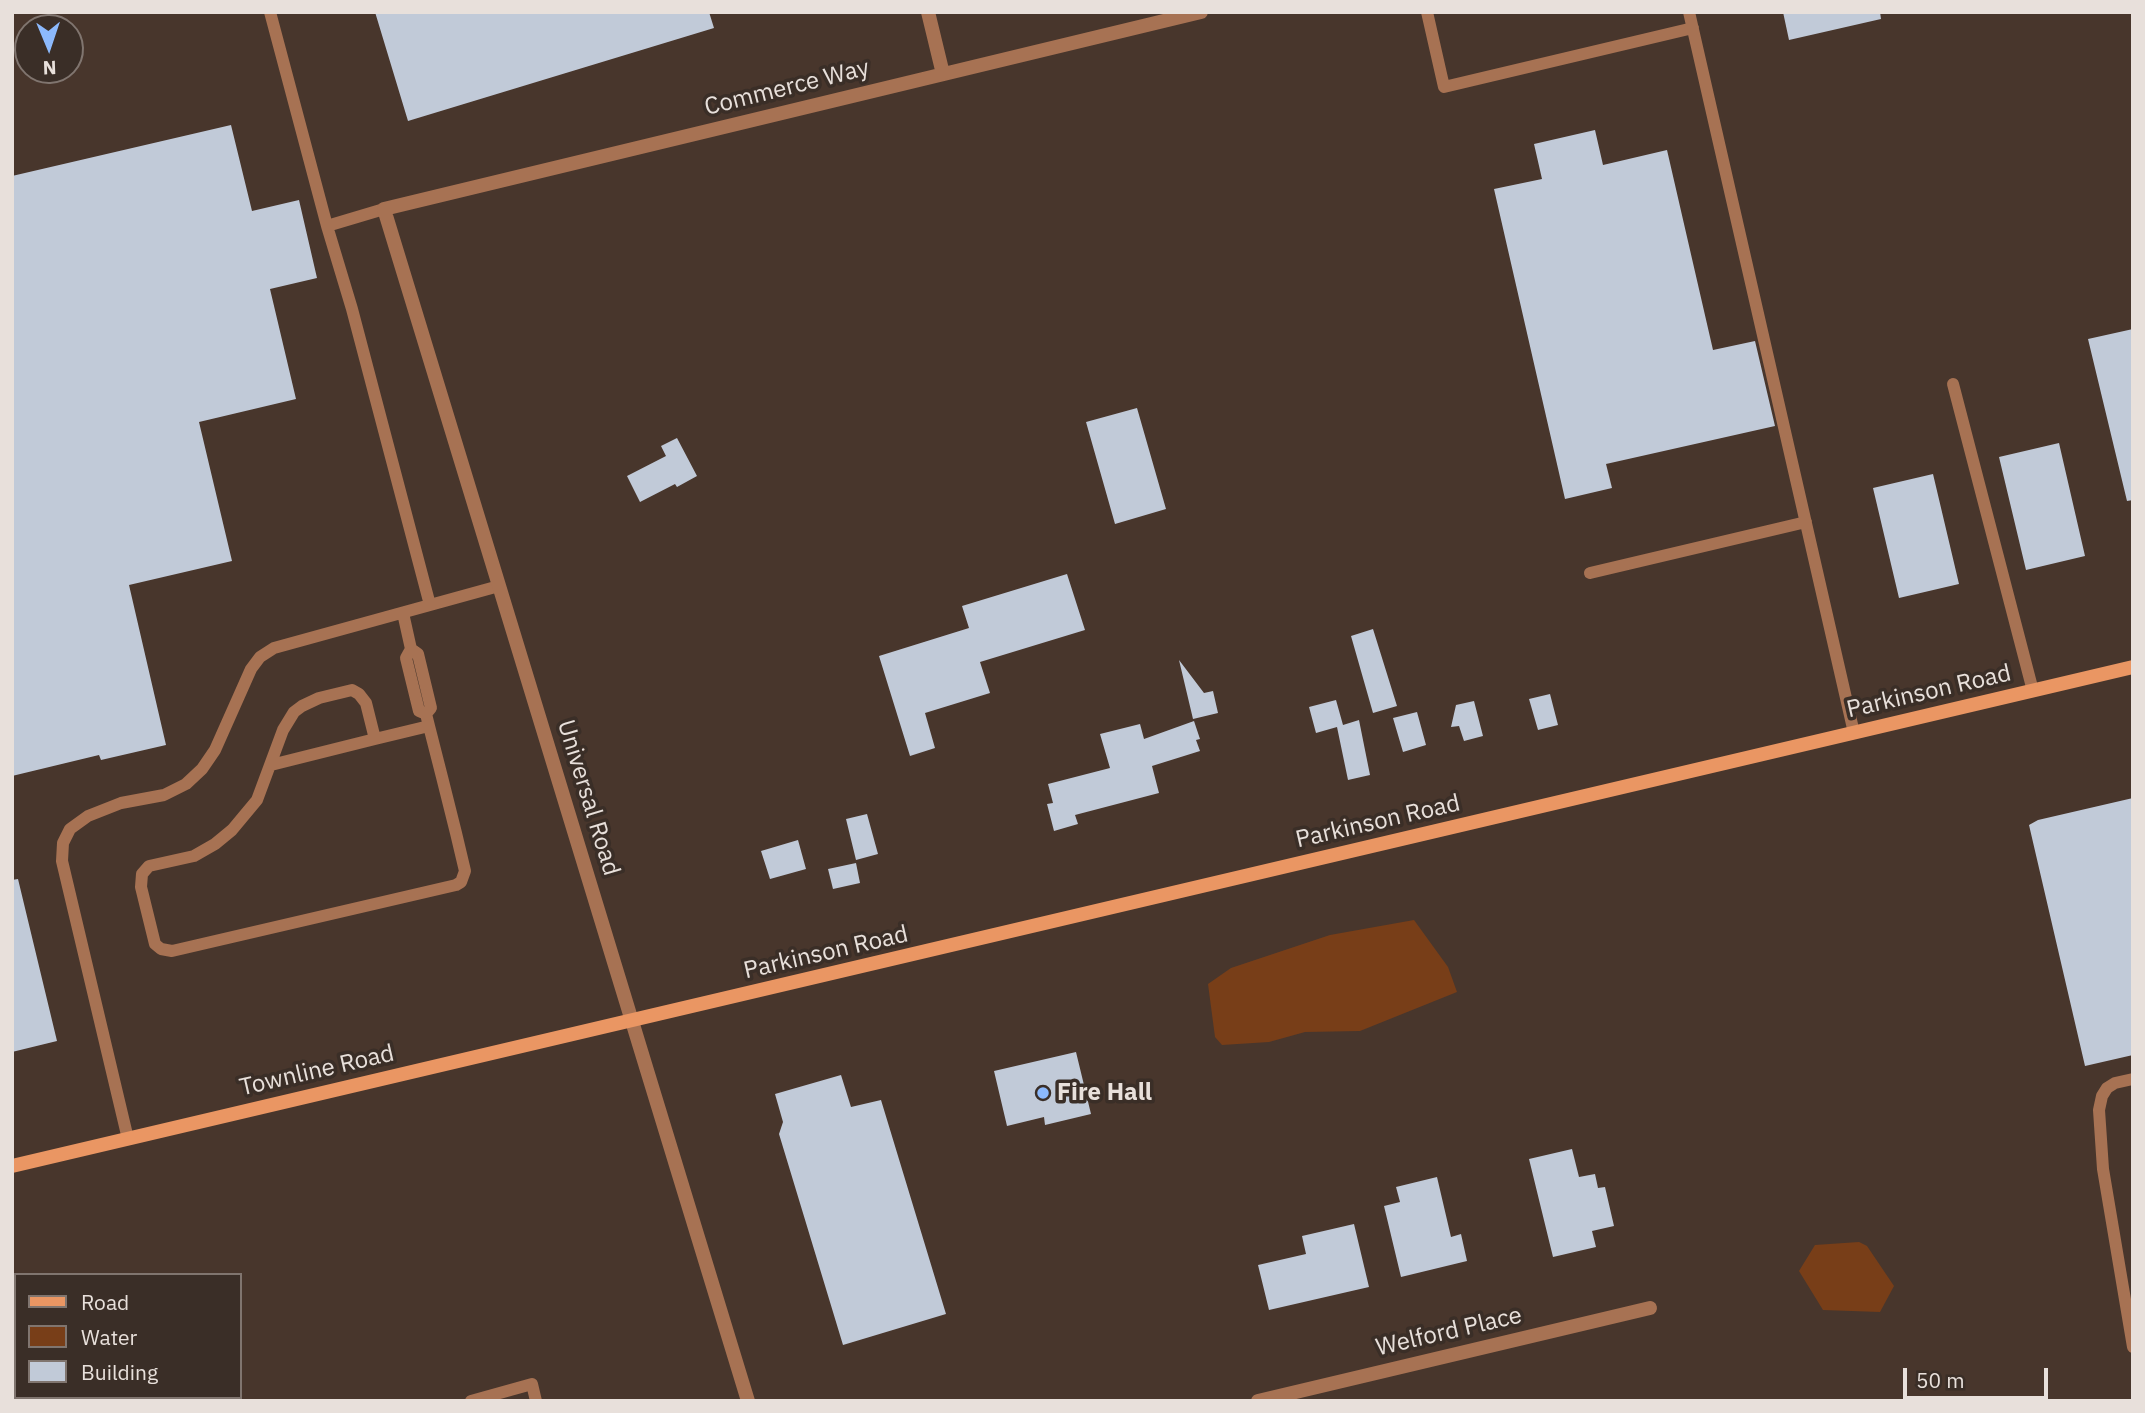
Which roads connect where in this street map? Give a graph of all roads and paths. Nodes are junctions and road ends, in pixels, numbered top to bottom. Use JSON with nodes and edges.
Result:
{"nodes":[{"id":1,"x":270,"y":12,"type":"edge"},
{"id":2,"x":928,"y":12,"type":"edge"},
{"id":3,"x":1201,"y":12,"type":"edge"},
{"id":4,"x":1427,"y":12,"type":"edge"},
{"id":5,"x":1689,"y":12,"type":"edge"},
{"id":6,"x":1693,"y":28,"type":"junction"},
{"id":7,"x":943,"y":74,"type":"junction"},
{"id":8,"x":384,"y":209,"type":"junction"},
{"id":9,"x":327,"y":226,"type":"junction"},
{"id":10,"x":1953,"y":384,"type":"dead end"},
{"id":11,"x":1806,"y":522,"type":"junction"},
{"id":12,"x":1590,"y":573,"type":"dead end"},
{"id":13,"x":499,"y":586,"type":"junction"},
{"id":14,"x":430,"y":605,"type":"junction"},
{"id":15,"x":402,"y":613,"type":"junction"},
{"id":16,"x":2133,"y":667,"type":"edge"},
{"id":17,"x":2032,"y":691,"type":"junction"},
{"id":18,"x":428,"y":720,"type":"junction"},
{"id":19,"x":1854,"y":733,"type":"junction"},
{"id":20,"x":375,"y":739,"type":"junction"},
{"id":21,"x":271,"y":765,"type":"junction"},
{"id":22,"x":633,"y":1021,"type":"junction"},
{"id":23,"x":2133,"y":1079,"type":"edge"},
{"id":24,"x":128,"y":1139,"type":"junction"},
{"id":25,"x":12,"y":1166,"type":"edge"},
{"id":26,"x":1650,"y":1308,"type":"dead end"},
{"id":27,"x":2133,"y":1347,"type":"edge"},
{"id":28,"x":471,"y":1401,"type":"edge"},
{"id":29,"x":537,"y":1401,"type":"edge"},
{"id":30,"x":748,"y":1401,"type":"edge"},
{"id":31,"x":1258,"y":1401,"type":"edge"}],
"edges":[{"from":1,"to":9,"type":"lane"},
{"from":2,"to":7,"type":"street"},
{"from":3,"to":7,"type":"street","name":"Commerce Way"},
{"from":4,"to":6,"type":"lane"},
{"from":5,"to":6,"type":"lane"},
{"from":6,"to":11,"type":"lane"},
{"from":7,"to":8,"type":"street","name":"Commerce Way"},
{"from":8,"to":9,"type":"lane"},
{"from":8,"to":13,"type":"street","name":"Universal Road"},
{"from":9,"to":14,"type":"lane"},
{"from":10,"to":17,"type":"lane"},
{"from":11,"to":12,"type":"lane"},
{"from":11,"to":19,"type":"lane"},
{"from":13,"to":14,"type":"lane"},
{"from":13,"to":22,"type":"street","name":"Universal Road"},
{"from":14,"to":15,"type":"lane"},
{"from":15,"to":18,"type":"lane"},
{"from":15,"to":24,"type":"lane"},
{"from":16,"to":17,"type":"main road","name":"Parkinson Road"},
{"from":17,"to":19,"type":"main road","name":"Parkinson Road"},
{"from":18,"to":20,"type":"lane"},
{"from":18,"to":21,"type":"lane"},
{"from":19,"to":22,"type":"main road","name":"Parkinson Road"},
{"from":20,"to":21,"type":"lane"},
{"from":20,"to":21,"type":"lane"},
{"from":22,"to":24,"type":"main road","name":"Townline Road"},
{"from":22,"to":30,"type":"street","name":"Universal Road"},
{"from":23,"to":27,"type":"lane"},
{"from":24,"to":25,"type":"main road","name":"Townline Road"},
{"from":26,"to":31,"type":"street","name":"Welford Place"},
{"from":28,"to":29,"type":"lane"}]}
